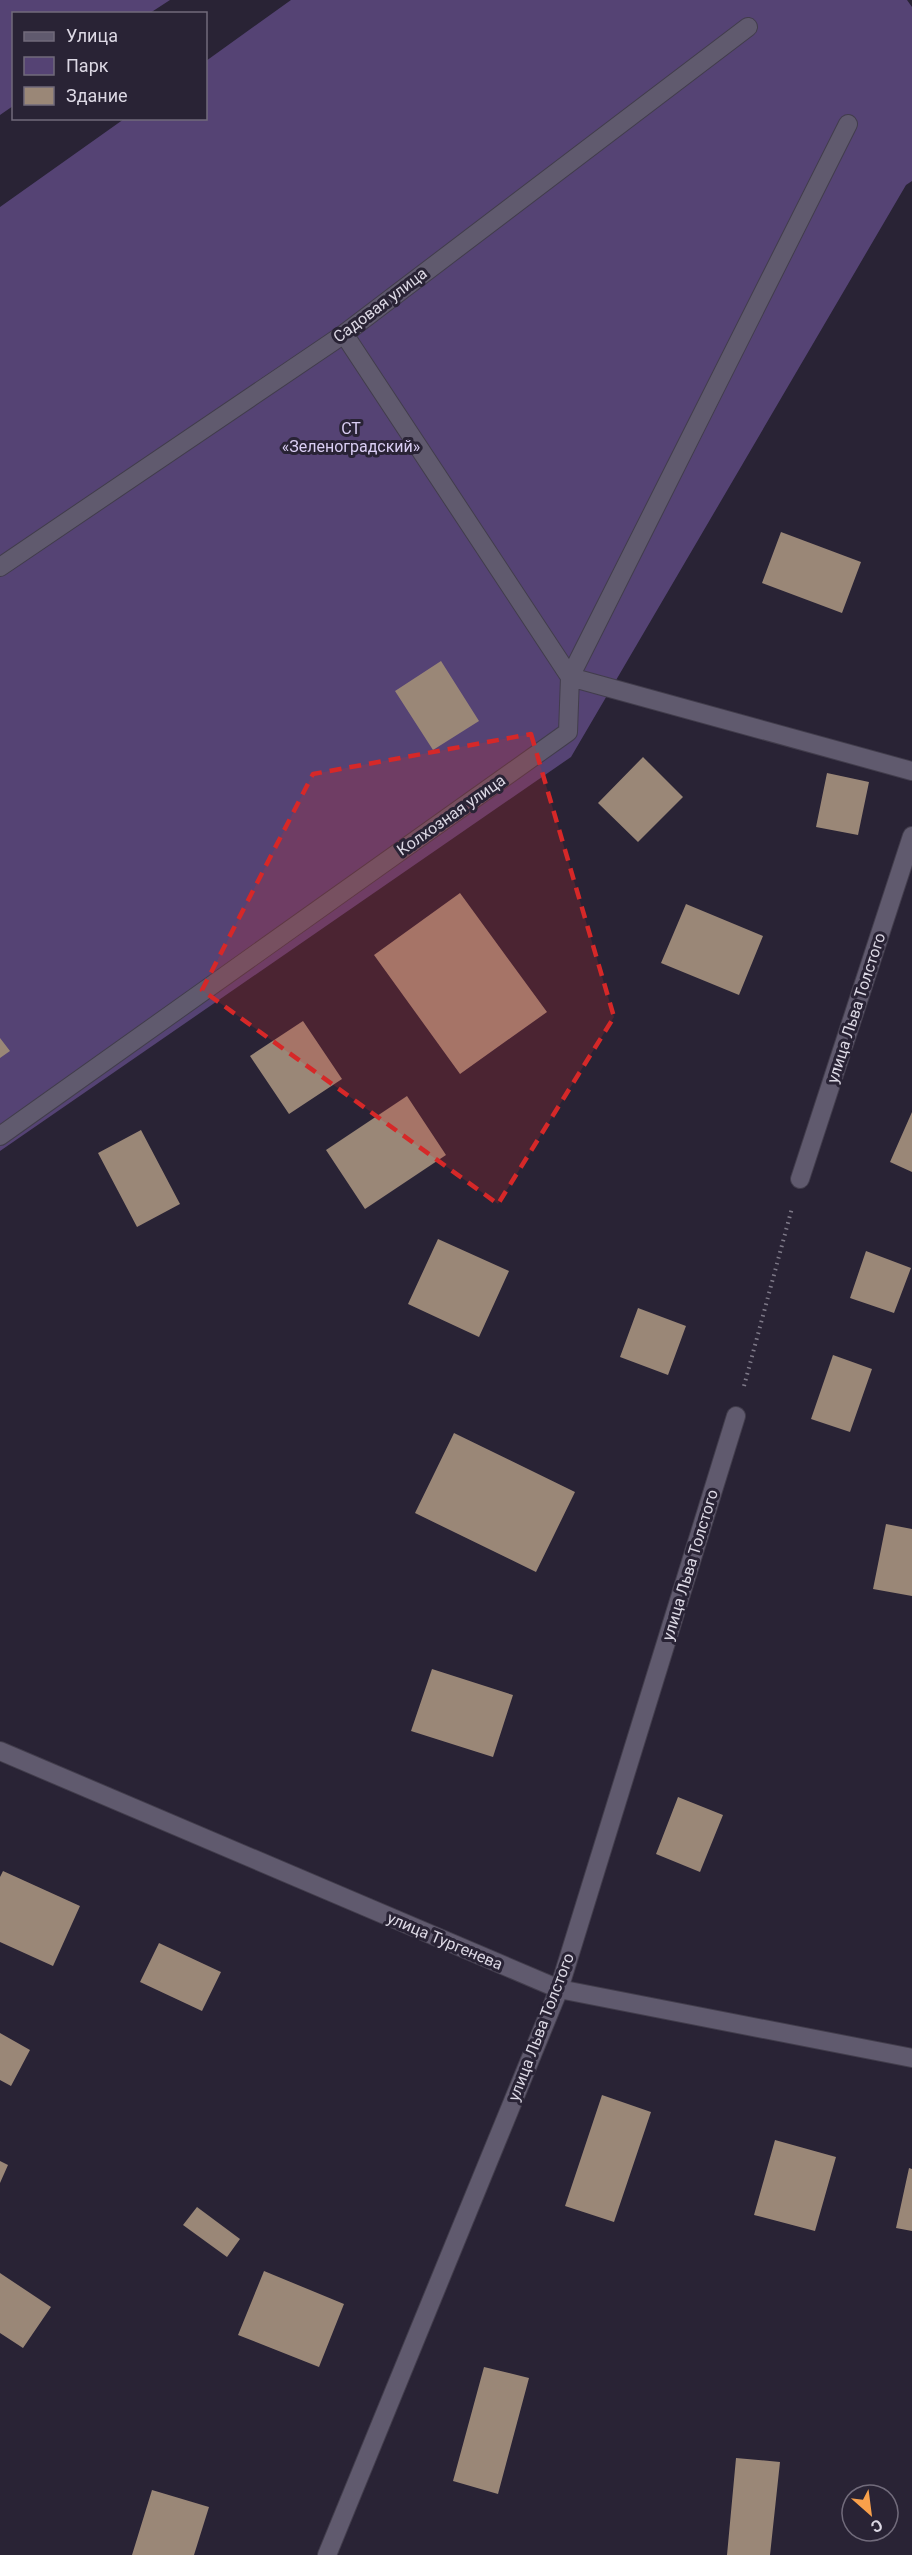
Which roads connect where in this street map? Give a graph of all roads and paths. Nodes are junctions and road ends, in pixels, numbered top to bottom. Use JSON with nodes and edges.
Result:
{"nodes":[{"id":1,"x":748,"y":27,"type":"dead end"},
{"id":2,"x":848,"y":124,"type":"dead end"},
{"id":3,"x":344,"y":334,"type":"junction"},
{"id":4,"x":0,"y":567,"type":"edge"},
{"id":5,"x":570,"y":677,"type":"junction"},
{"id":6,"x":912,"y":771,"type":"edge"},
{"id":7,"x":912,"y":836,"type":"edge"},
{"id":8,"x":0,"y":1136,"type":"edge"},
{"id":9,"x":800,"y":1179,"type":"joint"},
{"id":10,"x":736,"y":1416,"type":"joint"},
{"id":11,"x":0,"y":1751,"type":"edge"},
{"id":12,"x":558,"y":1989,"type":"junction"},
{"id":13,"x":912,"y":2058,"type":"edge"},
{"id":14,"x":327,"y":2555,"type":"edge"}],
"edges":[{"from":1,"to":3,"type":"street","name":"Садовая улица"},
{"from":2,"to":5,"type":"street"},
{"from":3,"to":4,"type":"street","name":"Садовая улица"},
{"from":3,"to":5,"type":"street"},
{"from":5,"to":6,"type":"street"},
{"from":5,"to":8,"type":"street","name":"Колхозная улица"},
{"from":7,"to":9,"type":"street","name":"улица Льва Толстого"},
{"from":9,"to":10,"type":"path"},
{"from":10,"to":12,"type":"street","name":"улица Льва Толстого"},
{"from":11,"to":12,"type":"street","name":"улица Тургенева"},
{"from":12,"to":13,"type":"street","name":"улица Тургенева"},
{"from":12,"to":14,"type":"street","name":"улица Льва Толстого"}]}
